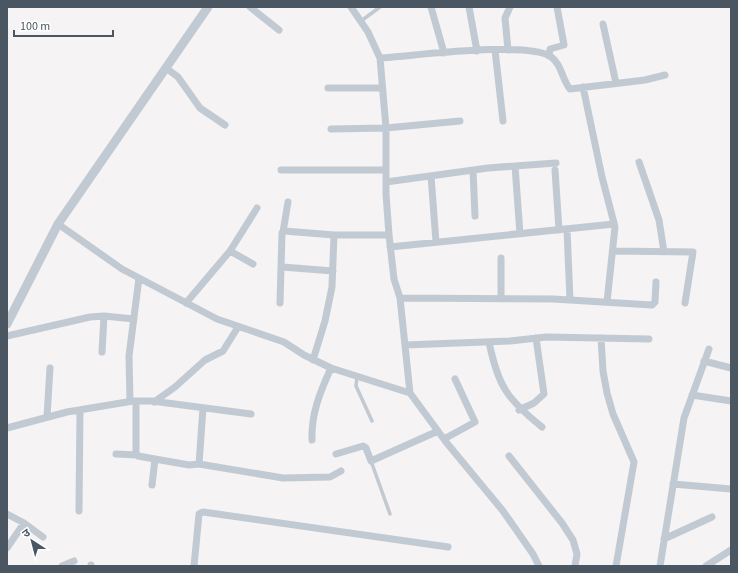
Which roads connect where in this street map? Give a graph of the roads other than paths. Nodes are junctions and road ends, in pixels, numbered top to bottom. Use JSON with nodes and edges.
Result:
{"nodes":[{"id":1,"x":208,"y":7,"type":"edge"},
{"id":2,"x":250,"y":7,"type":"edge"},
{"id":3,"x":351,"y":7,"type":"edge"},
{"id":4,"x":380,"y":7,"type":"edge"},
{"id":5,"x":431,"y":7,"type":"edge"},
{"id":6,"x":469,"y":7,"type":"edge"},
{"id":7,"x":503,"y":7,"type":"edge"},
{"id":8,"x":510,"y":7,"type":"edge"},
{"id":9,"x":557,"y":7,"type":"edge"},
{"id":10,"x":506,"y":16,"type":"junction"},
{"id":11,"x":361,"y":21,"type":"junction"},
{"id":12,"x":603,"y":24,"type":"dead end"},
{"id":13,"x":279,"y":30,"type":"dead end"},
{"id":14,"x":495,"y":50,"type":"junction"},
{"id":15,"x":508,"y":50,"type":"junction"},
{"id":16,"x":477,"y":51,"type":"junction"},
{"id":17,"x":444,"y":53,"type":"junction"},
{"id":18,"x":549,"y":56,"type":"junction"},
{"id":19,"x":380,"y":58,"type":"junction"},
{"id":20,"x":166,"y":68,"type":"junction"},
{"id":21,"x":666,"y":75,"type":"dead end"},
{"id":22,"x":616,"y":83,"type":"junction"},
{"id":23,"x":584,"y":87,"type":"junction"},
{"id":24,"x":328,"y":88,"type":"dead end"},
{"id":25,"x":382,"y":88,"type":"junction"},
{"id":26,"x":460,"y":121,"type":"dead end"},
{"id":27,"x":503,"y":122,"type":"dead end"},
{"id":28,"x":225,"y":126,"type":"dead end"},
{"id":29,"x":386,"y":128,"type":"junction"},
{"id":30,"x":331,"y":129,"type":"dead end"},
{"id":31,"x":639,"y":162,"type":"dead end"},
{"id":32,"x":515,"y":166,"type":"junction"},
{"id":33,"x":281,"y":170,"type":"dead end"},
{"id":34,"x":386,"y":170,"type":"junction"},
{"id":35,"x":473,"y":170,"type":"junction"},
{"id":36,"x":431,"y":176,"type":"junction"},
{"id":37,"x":386,"y":182,"type":"junction"},
{"id":38,"x":288,"y":202,"type":"dead end"},
{"id":39,"x":257,"y":208,"type":"dead end"},
{"id":40,"x":475,"y":216,"type":"dead end"},
{"id":41,"x":58,"y":224,"type":"junction"},
{"id":42,"x":614,"y":224,"type":"junction"},
{"id":43,"x":567,"y":229,"type":"junction"},
{"id":44,"x":559,"y":230,"type":"junction"},
{"id":45,"x":283,"y":232,"type":"junction"},
{"id":46,"x":520,"y":234,"type":"junction"},
{"id":47,"x":334,"y":235,"type":"junction"},
{"id":48,"x":389,"y":235,"type":"junction"},
{"id":49,"x":436,"y":242,"type":"junction"},
{"id":50,"x":390,"y":247,"type":"junction"},
{"id":51,"x":230,"y":251,"type":"junction"},
{"id":52,"x":614,"y":251,"type":"junction"},
{"id":53,"x":664,"y":252,"type":"junction"},
{"id":54,"x":501,"y":258,"type":"dead end"},
{"id":55,"x":253,"y":264,"type":"dead end"},
{"id":56,"x":282,"y":267,"type":"junction"},
{"id":57,"x":333,"y":271,"type":"junction"},
{"id":58,"x":139,"y":278,"type":"junction"},
{"id":59,"x":656,"y":282,"type":"dead end"},
{"id":60,"x":400,"y":298,"type":"junction"},
{"id":61,"x":501,"y":299,"type":"junction"},
{"id":62,"x":570,"y":300,"type":"junction"},
{"id":63,"x":607,"y":302,"type":"junction"},
{"id":64,"x":685,"y":302,"type":"dead end"},
{"id":65,"x":186,"y":303,"type":"junction"},
{"id":66,"x":280,"y":303,"type":"dead end"},
{"id":67,"x":104,"y":316,"type":"junction"},
{"id":68,"x":134,"y":319,"type":"junction"},
{"id":69,"x":7,"y":324,"type":"edge"},
{"id":70,"x":238,"y":327,"type":"junction"},
{"id":71,"x":7,"y":336,"type":"edge"},
{"id":72,"x":536,"y":338,"type":"junction"},
{"id":73,"x":601,"y":338,"type":"junction"},
{"id":74,"x":649,"y":339,"type":"dead end"},
{"id":75,"x":490,"y":342,"type":"junction"},
{"id":76,"x":405,"y":345,"type":"junction"},
{"id":77,"x":709,"y":349,"type":"dead end"},
{"id":78,"x":102,"y":352,"type":"dead end"},
{"id":79,"x":313,"y":360,"type":"junction"},
{"id":80,"x":704,"y":362,"type":"junction"},
{"id":81,"x":50,"y":368,"type":"dead end"},
{"id":82,"x":331,"y":368,"type":"junction"},
{"id":83,"x":731,"y":368,"type":"edge"},
{"id":84,"x":358,"y":377,"type":"junction"},
{"id":85,"x":455,"y":379,"type":"dead end"},
{"id":86,"x":410,"y":393,"type":"junction"},
{"id":87,"x":692,"y":395,"type":"junction"},
{"id":88,"x":133,"y":401,"type":"junction"},
{"id":89,"x":731,"y":401,"type":"edge"},
{"id":90,"x":154,"y":402,"type":"junction"},
{"id":91,"x":203,"y":408,"type":"junction"},
{"id":92,"x":80,"y":410,"type":"junction"},
{"id":93,"x":519,"y":410,"type":"junction"},
{"id":94,"x":251,"y":414,"type":"dead end"},
{"id":95,"x":47,"y":417,"type":"junction"},
{"id":96,"x":372,"y":421,"type":"dead end"},
{"id":97,"x":7,"y":428,"type":"edge"},
{"id":98,"x":542,"y":428,"type":"dead end"},
{"id":99,"x":438,"y":431,"type":"junction"},
{"id":100,"x":444,"y":439,"type":"junction"},
{"id":101,"x":312,"y":440,"type":"dead end"},
{"id":102,"x":116,"y":454,"type":"dead end"},
{"id":103,"x":336,"y":454,"type":"dead end"},
{"id":104,"x":137,"y":455,"type":"junction"},
{"id":105,"x":509,"y":456,"type":"dead end"},
{"id":106,"x":155,"y":459,"type":"junction"},
{"id":107,"x":371,"y":461,"type":"junction"},
{"id":108,"x":199,"y":464,"type":"junction"},
{"id":109,"x":341,"y":471,"type":"dead end"},
{"id":110,"x":673,"y":484,"type":"junction"},
{"id":111,"x":152,"y":485,"type":"dead end"},
{"id":112,"x":731,"y":489,"type":"edge"},
{"id":113,"x":79,"y":511,"type":"dead end"},
{"id":114,"x":7,"y":514,"type":"edge"},
{"id":115,"x":390,"y":514,"type":"dead end"},
{"id":116,"x":712,"y":517,"type":"dead end"},
{"id":117,"x":24,"y":523,"type":"junction"},
{"id":118,"x":43,"y":537,"type":"dead end"},
{"id":119,"x":664,"y":539,"type":"junction"},
{"id":120,"x":448,"y":547,"type":"dead end"},
{"id":121,"x":7,"y":548,"type":"edge"},
{"id":122,"x":731,"y":550,"type":"edge"},
{"id":123,"x":74,"y":561,"type":"dead end"},
{"id":124,"x":62,"y":566,"type":"edge"},
{"id":125,"x":194,"y":566,"type":"edge"},
{"id":126,"x":539,"y":566,"type":"edge"},
{"id":127,"x":575,"y":566,"type":"edge"},
{"id":128,"x":616,"y":566,"type":"edge"},
{"id":129,"x":660,"y":566,"type":"edge"},
{"id":130,"x":706,"y":566,"type":"edge"}],
"edges":[{"from":1,"to":20,"type":"street"},
{"from":2,"to":13,"type":"street"},
{"from":3,"to":11,"type":"street"},
{"from":4,"to":11,"type":"lane"},
{"from":5,"to":17,"type":"street"},
{"from":6,"to":16,"type":"street"},
{"from":7,"to":10,"type":"street"},
{"from":8,"to":10,"type":"street"},
{"from":9,"to":18,"type":"street"},
{"from":10,"to":15,"type":"street"},
{"from":11,"to":19,"type":"street"},
{"from":12,"to":22,"type":"street"},
{"from":14,"to":15,"type":"street"},
{"from":14,"to":16,"type":"street"},
{"from":14,"to":27,"type":"street"},
{"from":15,"to":18,"type":"street"},
{"from":16,"to":17,"type":"street"},
{"from":17,"to":19,"type":"street"},
{"from":18,"to":23,"type":"street"},
{"from":19,"to":25,"type":"street"},
{"from":20,"to":28,"type":"street"},
{"from":20,"to":41,"type":"street"},
{"from":21,"to":22,"type":"street"},
{"from":22,"to":23,"type":"street"},
{"from":23,"to":42,"type":"street"},
{"from":24,"to":25,"type":"street"},
{"from":25,"to":29,"type":"street"},
{"from":26,"to":29,"type":"street"},
{"from":29,"to":30,"type":"street"},
{"from":29,"to":34,"type":"street"},
{"from":31,"to":53,"type":"street"},
{"from":32,"to":35,"type":"street"},
{"from":32,"to":44,"type":"street"},
{"from":32,"to":46,"type":"street"},
{"from":33,"to":34,"type":"street"},
{"from":34,"to":37,"type":"street"},
{"from":35,"to":36,"type":"street"},
{"from":35,"to":40,"type":"street"},
{"from":36,"to":37,"type":"street"},
{"from":36,"to":49,"type":"street"},
{"from":37,"to":48,"type":"street"},
{"from":38,"to":45,"type":"street"},
{"from":39,"to":51,"type":"street"},
{"from":41,"to":58,"type":"street"},
{"from":41,"to":69,"type":"street"},
{"from":42,"to":43,"type":"street"},
{"from":42,"to":52,"type":"street"},
{"from":43,"to":44,"type":"street"},
{"from":43,"to":62,"type":"street"},
{"from":44,"to":46,"type":"street"},
{"from":45,"to":47,"type":"street"},
{"from":45,"to":56,"type":"street"},
{"from":46,"to":49,"type":"street"},
{"from":47,"to":48,"type":"street"},
{"from":47,"to":57,"type":"street"},
{"from":48,"to":50,"type":"street"},
{"from":49,"to":50,"type":"street"},
{"from":50,"to":60,"type":"street"},
{"from":51,"to":55,"type":"street"},
{"from":51,"to":65,"type":"street"},
{"from":52,"to":53,"type":"street"},
{"from":52,"to":63,"type":"street"},
{"from":53,"to":64,"type":"street"},
{"from":54,"to":61,"type":"street"},
{"from":56,"to":57,"type":"street"},
{"from":56,"to":66,"type":"street"},
{"from":57,"to":79,"type":"street"},
{"from":58,"to":65,"type":"street"},
{"from":58,"to":68,"type":"street"},
{"from":59,"to":63,"type":"street"},
{"from":60,"to":61,"type":"street"},
{"from":60,"to":76,"type":"street"},
{"from":61,"to":62,"type":"street"},
{"from":62,"to":63,"type":"street"},
{"from":65,"to":70,"type":"street"},
{"from":67,"to":68,"type":"street"},
{"from":67,"to":71,"type":"street"},
{"from":67,"to":78,"type":"street"},
{"from":68,"to":88,"type":"street"},
{"from":70,"to":79,"type":"street"},
{"from":70,"to":90,"type":"street"},
{"from":72,"to":73,"type":"street"},
{"from":72,"to":75,"type":"street"},
{"from":72,"to":93,"type":"street"},
{"from":73,"to":74,"type":"street"},
{"from":73,"to":128,"type":"street"},
{"from":75,"to":76,"type":"street"},
{"from":75,"to":93,"type":"street"},
{"from":76,"to":86,"type":"street"},
{"from":77,"to":80,"type":"street"},
{"from":79,"to":82,"type":"street"},
{"from":80,"to":83,"type":"street"},
{"from":80,"to":87,"type":"street"},
{"from":81,"to":95,"type":"street"},
{"from":82,"to":84,"type":"street"},
{"from":82,"to":101,"type":"street"},
{"from":84,"to":86,"type":"street"},
{"from":84,"to":96,"type":"lane"},
{"from":85,"to":100,"type":"street"},
{"from":86,"to":99,"type":"street"},
{"from":87,"to":89,"type":"street"},
{"from":87,"to":110,"type":"street"},
{"from":88,"to":90,"type":"street"},
{"from":88,"to":92,"type":"street"},
{"from":88,"to":104,"type":"street"},
{"from":90,"to":91,"type":"street"},
{"from":91,"to":94,"type":"street"},
{"from":91,"to":108,"type":"street"},
{"from":92,"to":95,"type":"street"},
{"from":92,"to":113,"type":"street"},
{"from":93,"to":98,"type":"street"},
{"from":95,"to":97,"type":"street"},
{"from":99,"to":100,"type":"street"},
{"from":99,"to":107,"type":"street"},
{"from":100,"to":126,"type":"street"},
{"from":102,"to":104,"type":"street"},
{"from":103,"to":107,"type":"street"},
{"from":104,"to":106,"type":"street"},
{"from":105,"to":127,"type":"street"},
{"from":106,"to":108,"type":"street"},
{"from":106,"to":111,"type":"street"},
{"from":107,"to":115,"type":"lane"},
{"from":108,"to":109,"type":"street"},
{"from":110,"to":112,"type":"street"},
{"from":110,"to":119,"type":"street"},
{"from":114,"to":117,"type":"street"},
{"from":116,"to":119,"type":"street"},
{"from":117,"to":118,"type":"street"},
{"from":117,"to":121,"type":"street"},
{"from":119,"to":129,"type":"street"},
{"from":120,"to":125,"type":"street"},
{"from":122,"to":130,"type":"street"},
{"from":123,"to":124,"type":"street"}]}
